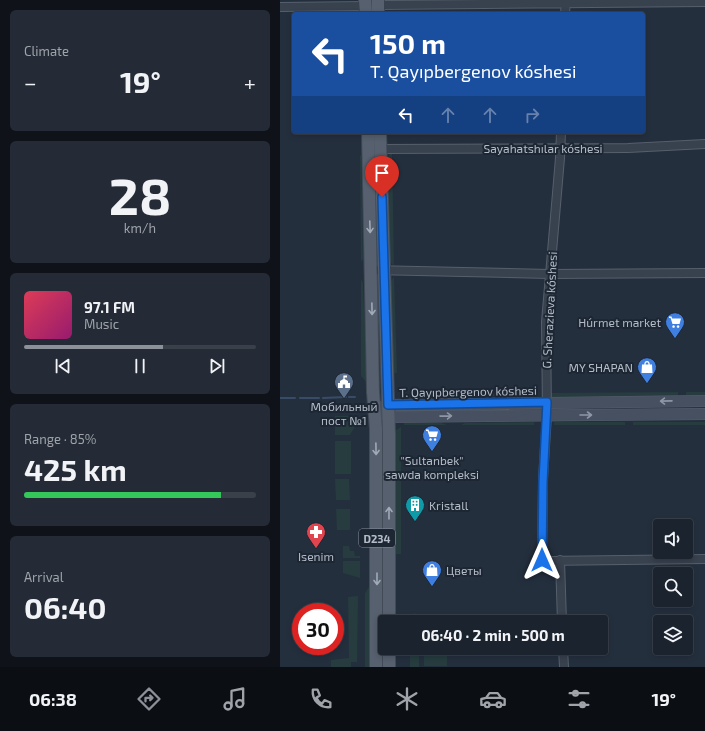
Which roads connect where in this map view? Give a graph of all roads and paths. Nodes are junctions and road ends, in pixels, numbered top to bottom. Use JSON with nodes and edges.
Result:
{"nodes":[{"id":1,"x":566,"y":1,"type":"edge"},
{"id":2,"x":705,"y":2,"type":"edge"},
{"id":3,"x":372,"y":6,"type":"edge"},
{"id":4,"x":280,"y":7,"type":"edge"},
{"id":5,"x":565,"y":12,"type":"edge"},
{"id":6,"x":368,"y":134,"type":"edge"},
{"id":7,"x":380,"y":134,"type":"edge"},
{"id":8,"x":561,"y":134,"type":"edge"},
{"id":9,"x":705,"y":144,"type":"edge"},
{"id":10,"x":560,"y":147,"type":"junction"},
{"id":11,"x":381,"y":149,"type":"junction"},
{"id":12,"x":377,"y":270,"type":"junction"},
{"id":13,"x":705,"y":273,"type":"edge"},
{"id":14,"x":549,"y":274,"type":"junction"},
{"id":15,"x":705,"y":401,"type":"edge"},
{"id":16,"x":547,"y":402,"type":"junction"},
{"id":17,"x":405,"y":405,"type":"junction"},
{"id":18,"x":374,"y":410,"type":"junction"},
{"id":19,"x":388,"y":411,"type":"junction"},
{"id":20,"x":705,"y":414,"type":"edge"},
{"id":21,"x":547,"y":415,"type":"junction"},
{"id":22,"x":407,"y":417,"type":"junction"},
{"id":23,"x":705,"y":558,"type":"edge"},
{"id":24,"x":560,"y":560,"type":"junction"},
{"id":25,"x":383,"y":615,"type":"edge"},
{"id":26,"x":383,"y":615,"type":"edge"},
{"id":27,"x":562,"y":615,"type":"edge"},
{"id":28,"x":378,"y":654,"type":"edge"},
{"id":29,"x":389,"y":655,"type":"edge"},
{"id":30,"x":563,"y":655,"type":"edge"},
{"id":31,"x":376,"y":667,"type":"edge"},
{"id":32,"x":389,"y":667,"type":"edge"},
{"id":33,"x":564,"y":667,"type":"edge"}],
"edges":[{"from":1,"to":2,"type":"street"},
{"from":1,"to":3,"type":"street"},
{"from":1,"to":5,"type":"street"},
{"from":3,"to":4,"type":"street"},
{"from":6,"to":12,"type":"main road","number":"D234","one_way":true},
{"from":7,"to":11,"type":"main road","number":"D234"},
{"from":8,"to":10,"type":"street","name":"G. Sherazieva kóshesi"},
{"from":9,"to":10,"type":"street","name":"Sayahatshılar kóshesi"},
{"from":10,"to":11,"type":"street","name":"Sayahatshılar kóshesi"},
{"from":10,"to":14,"type":"street","name":"G. Sherazieva kóshesi"},
{"from":11,"to":12,"type":"main road","number":"D234"},
{"from":12,"to":14,"type":"street"},
{"from":12,"to":18,"type":"main road","number":"D234","one_way":true},
{"from":12,"to":19,"type":"main road","number":"D234"},
{"from":13,"to":14,"type":"street"},
{"from":14,"to":16,"type":"street","name":"G. Sherazieva kóshesi"},
{"from":15,"to":16,"type":"main road","name":"T. Qayıpbergenov kóshesi","one_way":true},
{"from":16,"to":17,"type":"main road","name":"T. Qayıpbergenov kóshesi"},
{"from":16,"to":21,"type":"street","name":"G. Sherazieva kóshesi"},
{"from":17,"to":19,"type":"main road","name":"T. Qayıpbergenov kóshesi"},
{"from":17,"to":22,"type":"main road"},
{"from":18,"to":19,"type":"main road","name":"T. Qayıpbergenov kóshesi"},
{"from":18,"to":25,"type":"main road","number":"D234","one_way":true},
{"from":19,"to":22,"type":"main road","name":"T. Qayıpbergenov kóshesi"},
{"from":26,"to":19,"type":"main road","number":"D234","one_way":true},
{"from":21,"to":20,"type":"main road","name":"T. Qayıpbergenov kóshesi","one_way":true},
{"from":22,"to":21,"type":"main road","name":"T. Qayıpbergenov kóshesi","one_way":true},
{"from":21,"to":24,"type":"street","name":"G. Sherazieva kóshesi"},
{"from":23,"to":24,"type":"street"},
{"from":24,"to":27,"type":"street"},
{"from":28,"to":31,"type":"main road","number":"D234"},
{"from":29,"to":32,"type":"main road"},
{"from":30,"to":33,"type":"street"}]}
